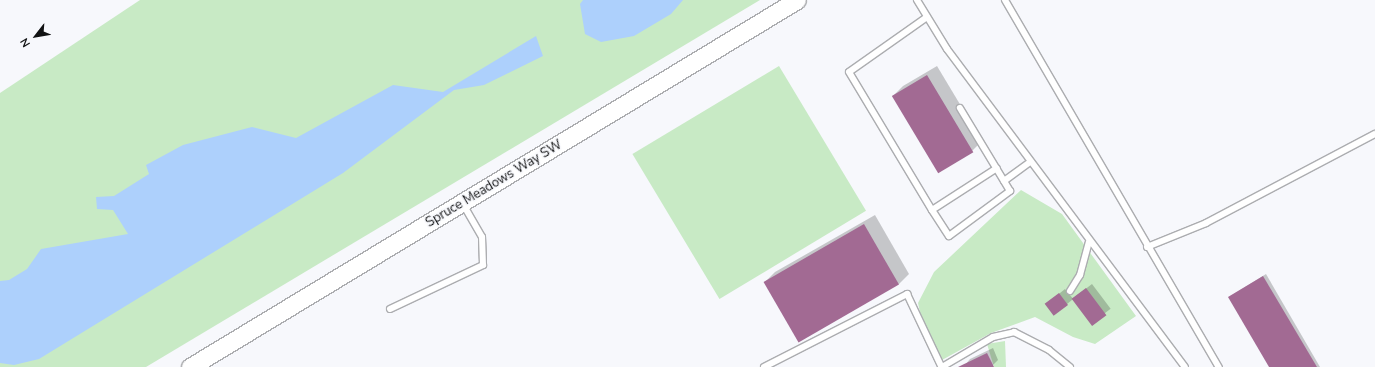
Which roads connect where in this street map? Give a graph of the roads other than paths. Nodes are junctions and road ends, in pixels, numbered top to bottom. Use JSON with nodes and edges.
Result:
{"nodes":[{"id":1,"x":797,"y":0,"type":"edge"},
{"id":2,"x":917,"y":0,"type":"edge"},
{"id":3,"x":1005,"y":0,"type":"edge"},
{"id":4,"x":927,"y":17,"type":"junction"},
{"id":5,"x":960,"y":108,"type":"dead end"},
{"id":6,"x":1375,"y":134,"type":"edge"},
{"id":7,"x":1030,"y":162,"type":"junction"},
{"id":8,"x":996,"y":168,"type":"junction"},
{"id":9,"x":1004,"y":181,"type":"junction"},
{"id":10,"x":462,"y":204,"type":"junction"},
{"id":11,"x":932,"y":210,"type":"junction"},
{"id":12,"x":1089,"y":242,"type":"junction"},
{"id":13,"x":1147,"y":246,"type":"junction"},
{"id":14,"x":1070,"y":291,"type":"dead end"},
{"id":15,"x":390,"y":309,"type":"dead end"},
{"id":16,"x":201,"y":364,"type":"edge"},
{"id":17,"x":773,"y":365,"type":"edge"},
{"id":18,"x":942,"y":366,"type":"edge"},
{"id":19,"x":764,"y":367,"type":"edge"},
{"id":20,"x":1070,"y":367,"type":"edge"},
{"id":21,"x":1185,"y":367,"type":"edge"},
{"id":22,"x":1219,"y":367,"type":"edge"}],
"edges":[{"from":1,"to":10,"type":"main road","name":"Spruce Meadows Way SW"},
{"from":2,"to":4,"type":"lane"},
{"from":3,"to":13,"type":"lane"},
{"from":4,"to":7,"type":"lane"},
{"from":4,"to":11,"type":"lane"},
{"from":5,"to":8,"type":"lane"},
{"from":6,"to":13,"type":"lane"},
{"from":7,"to":9,"type":"lane"},
{"from":7,"to":12,"type":"lane"},
{"from":8,"to":9,"type":"lane"},
{"from":8,"to":11,"type":"lane"},
{"from":9,"to":11,"type":"lane"},
{"from":10,"to":15,"type":"lane"},
{"from":10,"to":16,"type":"main road","name":"Spruce Meadows Way SW"},
{"from":12,"to":14,"type":"lane"},
{"from":12,"to":21,"type":"lane"},
{"from":13,"to":22,"type":"lane"},
{"from":17,"to":18,"type":"lane"},
{"from":17,"to":19,"type":"lane"},
{"from":18,"to":20,"type":"lane"}]}
